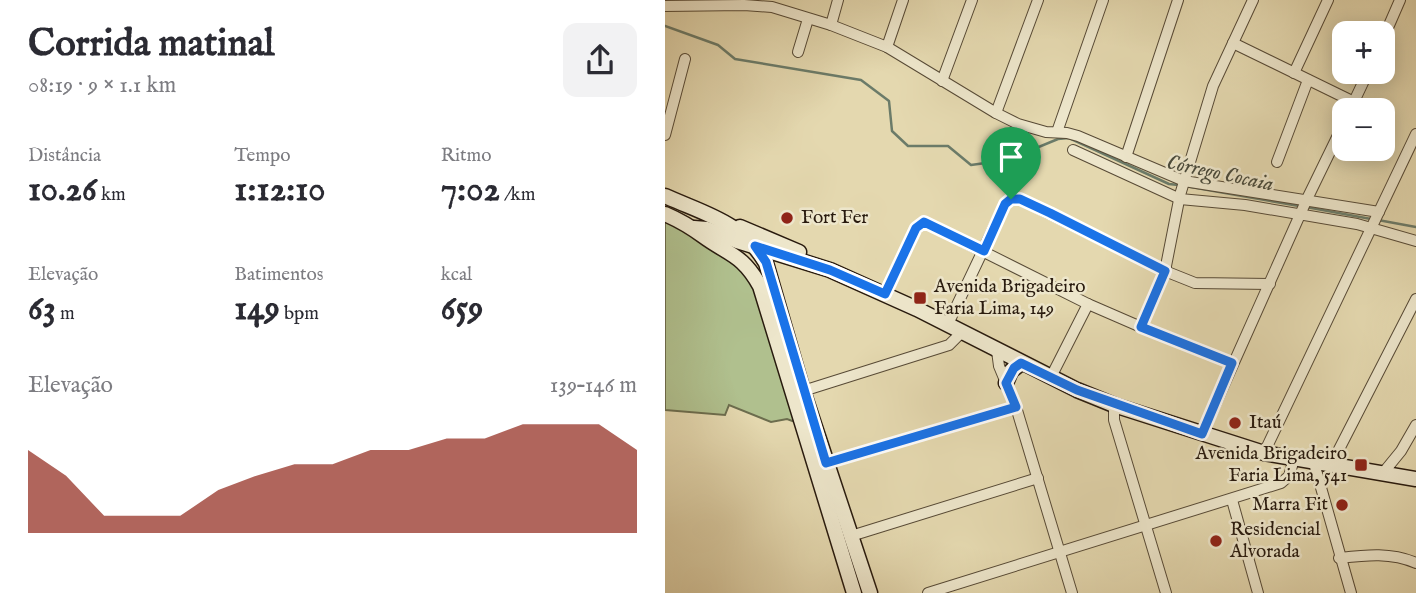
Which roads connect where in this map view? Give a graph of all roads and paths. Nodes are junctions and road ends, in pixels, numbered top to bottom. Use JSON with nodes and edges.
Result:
{"nodes":[{"id":1,"x":838,"y":0,"type":"edge"},
{"id":2,"x":903,"y":0,"type":"edge"},
{"id":3,"x":972,"y":0,"type":"edge"},
{"id":4,"x":1038,"y":0,"type":"edge"},
{"id":5,"x":1103,"y":0,"type":"edge"},
{"id":6,"x":1178,"y":0,"type":"edge"},
{"id":7,"x":1253,"y":0,"type":"edge"},
{"id":8,"x":1328,"y":0,"type":"edge"},
{"id":9,"x":1400,"y":0,"type":"edge"},
{"id":10,"x":707,"y":2,"type":"edge"},
{"id":11,"x":773,"y":4,"type":"edge"},
{"id":12,"x":665,"y":6,"type":"edge"},
{"id":13,"x":808,"y":19,"type":"junction"},
{"id":14,"x":1391,"y":21,"type":"edge"},
{"id":15,"x":831,"y":25,"type":"junction"},
{"id":16,"x":1233,"y":43,"type":"junction"},
{"id":17,"x":887,"y":47,"type":"junction"},
{"id":18,"x":798,"y":52,"type":"dead end"},
{"id":19,"x":685,"y":59,"type":"dead end"},
{"id":20,"x":1294,"y":73,"type":"junction"},
{"id":21,"x":942,"y":80,"type":"junction"},
{"id":22,"x":1308,"y":80,"type":"junction"},
{"id":23,"x":1338,"y":98,"type":"edge"},
{"id":24,"x":996,"y":113,"type":"junction"},
{"id":25,"x":1057,"y":132,"type":"junction"},
{"id":26,"x":1416,"y":134,"type":"edge"},
{"id":27,"x":665,"y":135,"type":"edge"},
{"id":28,"x":1332,"y":148,"type":"edge"},
{"id":29,"x":1073,"y":150,"type":"dead end"},
{"id":30,"x":1126,"y":157,"type":"junction"},
{"id":31,"x":1277,"y":162,"type":"dead end"},
{"id":32,"x":1182,"y":190,"type":"junction"},
{"id":33,"x":665,"y":196,"type":"edge"},
{"id":34,"x":1303,"y":207,"type":"junction"},
{"id":35,"x":665,"y":214,"type":"edge"},
{"id":36,"x":1376,"y":219,"type":"junction"},
{"id":37,"x":729,"y":222,"type":"junction"},
{"id":38,"x":694,"y":228,"type":"junction"},
{"id":39,"x":1416,"y":241,"type":"edge"},
{"id":40,"x":755,"y":246,"type":"junction"},
{"id":41,"x":984,"y":251,"type":"junction"},
{"id":42,"x":830,"y":270,"type":"junction"},
{"id":43,"x":1165,"y":271,"type":"junction"},
{"id":44,"x":1270,"y":284,"type":"junction"},
{"id":45,"x":885,"y":294,"type":"junction"},
{"id":46,"x":1416,"y":299,"type":"edge"},
{"id":47,"x":1088,"y":304,"type":"junction"},
{"id":48,"x":948,"y":324,"type":"junction"},
{"id":49,"x":1141,"y":327,"type":"junction"},
{"id":50,"x":962,"y":332,"type":"junction"},
{"id":51,"x":997,"y":351,"type":"junction"},
{"id":52,"x":1021,"y":363,"type":"junction"},
{"id":53,"x":1232,"y":363,"type":"junction"},
{"id":54,"x":1051,"y":377,"type":"junction"},
{"id":55,"x":1006,"y":383,"type":"junction"},
{"id":56,"x":803,"y":391,"type":"junction"},
{"id":57,"x":1114,"y":404,"type":"junction"},
{"id":58,"x":1016,"y":407,"type":"junction"},
{"id":59,"x":1416,"y":425,"type":"edge"},
{"id":60,"x":1202,"y":434,"type":"junction"},
{"id":61,"x":1341,"y":446,"type":"junction"},
{"id":62,"x":1401,"y":451,"type":"junction"},
{"id":63,"x":1264,"y":453,"type":"junction"},
{"id":64,"x":1294,"y":459,"type":"junction"},
{"id":65,"x":826,"y":463,"type":"junction"},
{"id":66,"x":1314,"y":463,"type":"junction"},
{"id":67,"x":1331,"y":465,"type":"junction"},
{"id":68,"x":1348,"y":468,"type":"junction"},
{"id":69,"x":1383,"y":473,"type":"junction"},
{"id":70,"x":1399,"y":476,"type":"junction"},
{"id":71,"x":1038,"y":478,"type":"junction"},
{"id":72,"x":1416,"y":479,"type":"edge"},
{"id":73,"x":1232,"y":500,"type":"junction"},
{"id":74,"x":1146,"y":526,"type":"junction"},
{"id":75,"x":851,"y":536,"type":"junction"},
{"id":76,"x":1059,"y":552,"type":"junction"},
{"id":77,"x":1339,"y":558,"type":"junction"},
{"id":78,"x":1416,"y":563,"type":"edge"},
{"id":79,"x":854,"y":593,"type":"edge"},
{"id":80,"x":870,"y":593,"type":"edge"},
{"id":81,"x":928,"y":593,"type":"edge"},
{"id":82,"x":1072,"y":593,"type":"edge"},
{"id":83,"x":1166,"y":593,"type":"edge"},
{"id":84,"x":1258,"y":593,"type":"edge"},
{"id":85,"x":1350,"y":593,"type":"edge"}],
"edges":[{"from":1,"to":15,"type":"street"},
{"from":2,"to":17,"type":"street"},
{"from":3,"to":21,"type":"street"},
{"from":4,"to":24,"type":"street"},
{"from":5,"to":25,"type":"street"},
{"from":6,"to":30,"type":"street"},
{"from":7,"to":16,"type":"street"},
{"from":8,"to":20,"type":"street"},
{"from":9,"to":14,"type":"street"},
{"from":10,"to":11,"type":"street"},
{"from":10,"to":12,"type":"street"},
{"from":11,"to":13,"type":"street"},
{"from":13,"to":15,"type":"street"},
{"from":13,"to":18,"type":"street"},
{"from":15,"to":17,"type":"street"},
{"from":16,"to":20,"type":"street"},
{"from":16,"to":32,"type":"street"},
{"from":17,"to":21,"type":"street"},
{"from":19,"to":27,"type":"street"},
{"from":20,"to":22,"type":"street"},
{"from":21,"to":24,"type":"street"},
{"from":22,"to":23,"type":"street"},
{"from":22,"to":31,"type":"street"},
{"from":24,"to":25,"type":"street"},
{"from":25,"to":30,"type":"street"},
{"from":26,"to":36,"type":"street"},
{"from":28,"to":34,"type":"street"},
{"from":29,"to":32,"type":"street"},
{"from":30,"to":32,"type":"street"},
{"from":32,"to":34,"type":"street"},
{"from":32,"to":34,"type":"street"},
{"from":32,"to":43,"type":"street"},
{"from":33,"to":37,"type":"main road"},
{"from":34,"to":36,"type":"street"},
{"from":34,"to":36,"type":"street"},
{"from":34,"to":44,"type":"street"},
{"from":35,"to":38,"type":"main road"},
{"from":36,"to":39,"type":"street"},
{"from":36,"to":63,"type":"street"},
{"from":37,"to":40,"type":"main road"},
{"from":37,"to":42,"type":"main road"},
{"from":38,"to":40,"type":"main road"},
{"from":38,"to":79,"type":"main road"},
{"from":40,"to":42,"type":"main road"},
{"from":40,"to":56,"type":"main road"},
{"from":41,"to":43,"type":"street"},
{"from":41,"to":45,"type":"street"},
{"from":41,"to":47,"type":"street"},
{"from":41,"to":48,"type":"street"},
{"from":42,"to":45,"type":"main road"},
{"from":43,"to":44,"type":"street"},
{"from":43,"to":49,"type":"street"},
{"from":44,"to":53,"type":"street"},
{"from":45,"to":48,"type":"main road"},
{"from":46,"to":61,"type":"street"},
{"from":47,"to":49,"type":"street"},
{"from":47,"to":54,"type":"street"},
{"from":48,"to":50,"type":"main road"},
{"from":49,"to":53,"type":"street"},
{"from":50,"to":51,"type":"main road"},
{"from":50,"to":56,"type":"street"},
{"from":51,"to":52,"type":"main road"},
{"from":51,"to":55,"type":"street"},
{"from":52,"to":54,"type":"main road"},
{"from":52,"to":55,"type":"main road"},
{"from":53,"to":60,"type":"street"},
{"from":54,"to":57,"type":"main road"},
{"from":55,"to":58,"type":"street"},
{"from":56,"to":65,"type":"main road"},
{"from":57,"to":60,"type":"main road"},
{"from":57,"to":74,"type":"street"},
{"from":58,"to":65,"type":"street"},
{"from":58,"to":71,"type":"street"},
{"from":59,"to":62,"type":"street"},
{"from":60,"to":63,"type":"main road"},
{"from":61,"to":67,"type":"street"},
{"from":61,"to":68,"type":"street"},
{"from":62,"to":69,"type":"street"},
{"from":62,"to":70,"type":"street"},
{"from":63,"to":64,"type":"main road"},
{"from":64,"to":66,"type":"main road"},
{"from":64,"to":73,"type":"street"},
{"from":65,"to":75,"type":"main road"},
{"from":66,"to":67,"type":"main road"},
{"from":66,"to":77,"type":"street"},
{"from":67,"to":68,"type":"main road"},
{"from":68,"to":69,"type":"main road"},
{"from":69,"to":70,"type":"main road"},
{"from":70,"to":72,"type":"main road"},
{"from":71,"to":75,"type":"street"},
{"from":71,"to":76,"type":"street"},
{"from":73,"to":74,"type":"street"},
{"from":73,"to":84,"type":"street"},
{"from":74,"to":76,"type":"street"},
{"from":74,"to":83,"type":"street"},
{"from":75,"to":80,"type":"main road"},
{"from":76,"to":81,"type":"street"},
{"from":76,"to":82,"type":"street"},
{"from":77,"to":78,"type":"street"},
{"from":77,"to":85,"type":"street"}]}
